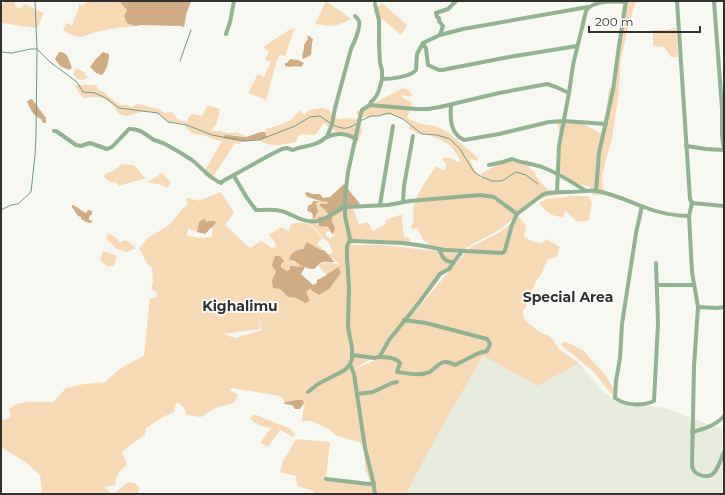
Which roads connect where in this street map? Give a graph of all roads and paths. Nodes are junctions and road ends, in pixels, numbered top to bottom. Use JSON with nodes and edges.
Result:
{"nodes":[{"id":1,"x":234,"y":1,"type":"edge"},
{"id":2,"x":456,"y":1,"type":"edge"},
{"id":3,"x":677,"y":1,"type":"edge"},
{"id":4,"x":714,"y":1,"type":"edge"},
{"id":5,"x":626,"y":2,"type":"edge"},
{"id":6,"x":375,"y":4,"type":"dead end"},
{"id":7,"x":588,"y":7,"type":"junction"},
{"id":8,"x":355,"y":16,"type":"dead end"},
{"id":9,"x":226,"y":34,"type":"dead end"},
{"id":10,"x":440,"y":35,"type":"junction"},
{"id":11,"x":423,"y":43,"type":"junction"},
{"id":12,"x":577,"y":46,"type":"junction"},
{"id":13,"x":382,"y":79,"type":"junction"},
{"id":14,"x":569,"y":93,"type":"junction"},
{"id":15,"x":370,"y":105,"type":"junction"},
{"id":16,"x":452,"y":105,"type":"junction"},
{"id":17,"x":723,"y":108,"type":"edge"},
{"id":18,"x":564,"y":121,"type":"junction"},
{"id":19,"x":606,"y":124,"type":"junction"},
{"id":20,"x":393,"y":126,"type":"dead end"},
{"id":21,"x":54,"y":131,"type":"dead end"},
{"id":22,"x":413,"y":136,"type":"dead end"},
{"id":23,"x":327,"y":137,"type":"junction"},
{"id":24,"x":356,"y":139,"type":"junction"},
{"id":25,"x":686,"y":146,"type":"junction"},
{"id":26,"x":489,"y":165,"type":"dead end"},
{"id":27,"x":558,"y":173,"type":"junction"},
{"id":28,"x":234,"y":176,"type":"junction"},
{"id":29,"x":586,"y":191,"type":"junction"},
{"id":30,"x":596,"y":191,"type":"junction"},
{"id":31,"x":557,"y":192,"type":"junction"},
{"id":32,"x":403,"y":202,"type":"junction"},
{"id":33,"x":692,"y":203,"type":"junction"},
{"id":34,"x":380,"y":205,"type":"junction"},
{"id":35,"x":344,"y":206,"type":"junction"},
{"id":36,"x":642,"y":206,"type":"junction"},
{"id":37,"x":724,"y":206,"type":"edge"},
{"id":38,"x":517,"y":214,"type":"junction"},
{"id":39,"x":689,"y":216,"type":"junction"},
{"id":40,"x":350,"y":239,"type":"junction"},
{"id":41,"x":439,"y":249,"type":"junction"},
{"id":42,"x":462,"y":251,"type":"junction"},
{"id":43,"x":453,"y":262,"type":"junction"},
{"id":44,"x":656,"y":263,"type":"dead end"},
{"id":45,"x":657,"y":285,"type":"junction"},
{"id":46,"x":694,"y":285,"type":"junction"},
{"id":47,"x":698,"y":307,"type":"junction"},
{"id":48,"x":724,"y":307,"type":"edge"},
{"id":49,"x":404,"y":320,"type":"junction"},
{"id":50,"x":352,"y":355,"type":"junction"},
{"id":51,"x":378,"y":357,"type":"junction"},
{"id":52,"x":350,"y":364,"type":"junction"},
{"id":53,"x":397,"y":382,"type":"dead end"},
{"id":54,"x":308,"y":392,"type":"dead end"},
{"id":55,"x":358,"y":394,"type":"junction"},
{"id":56,"x":724,"y":416,"type":"edge"},
{"id":57,"x":692,"y":432,"type":"junction"},
{"id":58,"x":724,"y":452,"type":"edge"},
{"id":59,"x":326,"y":479,"type":"dead end"},
{"id":60,"x":374,"y":483,"type":"junction"},
{"id":61,"x":375,"y":494,"type":"edge"}],
"edges":[{"from":1,"to":9,"type":"street"},
{"from":2,"to":10,"type":"street"},
{"from":3,"to":25,"type":"street"},
{"from":4,"to":17,"type":"street"},
{"from":5,"to":7,"type":"street"},
{"from":5,"to":19,"type":"street"},
{"from":6,"to":13,"type":"street"},
{"from":7,"to":10,"type":"street"},
{"from":7,"to":12,"type":"street"},
{"from":8,"to":23,"type":"street"},
{"from":10,"to":11,"type":"street"},
{"from":11,"to":12,"type":"street"},
{"from":11,"to":13,"type":"street"},
{"from":12,"to":14,"type":"street"},
{"from":13,"to":15,"type":"street"},
{"from":14,"to":16,"type":"street"},
{"from":14,"to":18,"type":"street"},
{"from":15,"to":16,"type":"street"},
{"from":15,"to":24,"type":"street"},
{"from":16,"to":18,"type":"street"},
{"from":17,"to":25,"type":"street"},
{"from":18,"to":19,"type":"street"},
{"from":18,"to":27,"type":"street"},
{"from":19,"to":30,"type":"street"},
{"from":20,"to":34,"type":"street"},
{"from":21,"to":28,"type":"street"},
{"from":22,"to":32,"type":"street"},
{"from":23,"to":24,"type":"street"},
{"from":23,"to":28,"type":"street"},
{"from":24,"to":35,"type":"street"},
{"from":25,"to":33,"type":"street"},
{"from":26,"to":27,"type":"street"},
{"from":27,"to":29,"type":"street"},
{"from":27,"to":31,"type":"street"},
{"from":28,"to":35,"type":"street"},
{"from":29,"to":30,"type":"street"},
{"from":29,"to":31,"type":"street"},
{"from":30,"to":36,"type":"street"},
{"from":31,"to":38,"type":"street"},
{"from":32,"to":34,"type":"street"},
{"from":32,"to":38,"type":"street"},
{"from":33,"to":37,"type":"street"},
{"from":33,"to":39,"type":"street"},
{"from":34,"to":35,"type":"street"},
{"from":35,"to":40,"type":"street"},
{"from":36,"to":39,"type":"street"},
{"from":36,"to":45,"type":"street"},
{"from":38,"to":42,"type":"street"},
{"from":39,"to":46,"type":"street"},
{"from":40,"to":41,"type":"street"},
{"from":40,"to":50,"type":"street"},
{"from":41,"to":42,"type":"street"},
{"from":41,"to":43,"type":"street"},
{"from":42,"to":43,"type":"street"},
{"from":43,"to":49,"type":"street"},
{"from":44,"to":45,"type":"street"},
{"from":45,"to":46,"type":"street"},
{"from":46,"to":47,"type":"street"},
{"from":47,"to":48,"type":"street"},
{"from":47,"to":57,"type":"street"},
{"from":49,"to":51,"type":"street"},
{"from":49,"to":51,"type":"street"},
{"from":50,"to":51,"type":"street"},
{"from":50,"to":52,"type":"street"},
{"from":52,"to":54,"type":"street"},
{"from":52,"to":55,"type":"street"},
{"from":53,"to":55,"type":"street"},
{"from":55,"to":60,"type":"street"},
{"from":56,"to":57,"type":"street"},
{"from":57,"to":58,"type":"street"},
{"from":59,"to":60,"type":"street"},
{"from":60,"to":61,"type":"street"}]}
